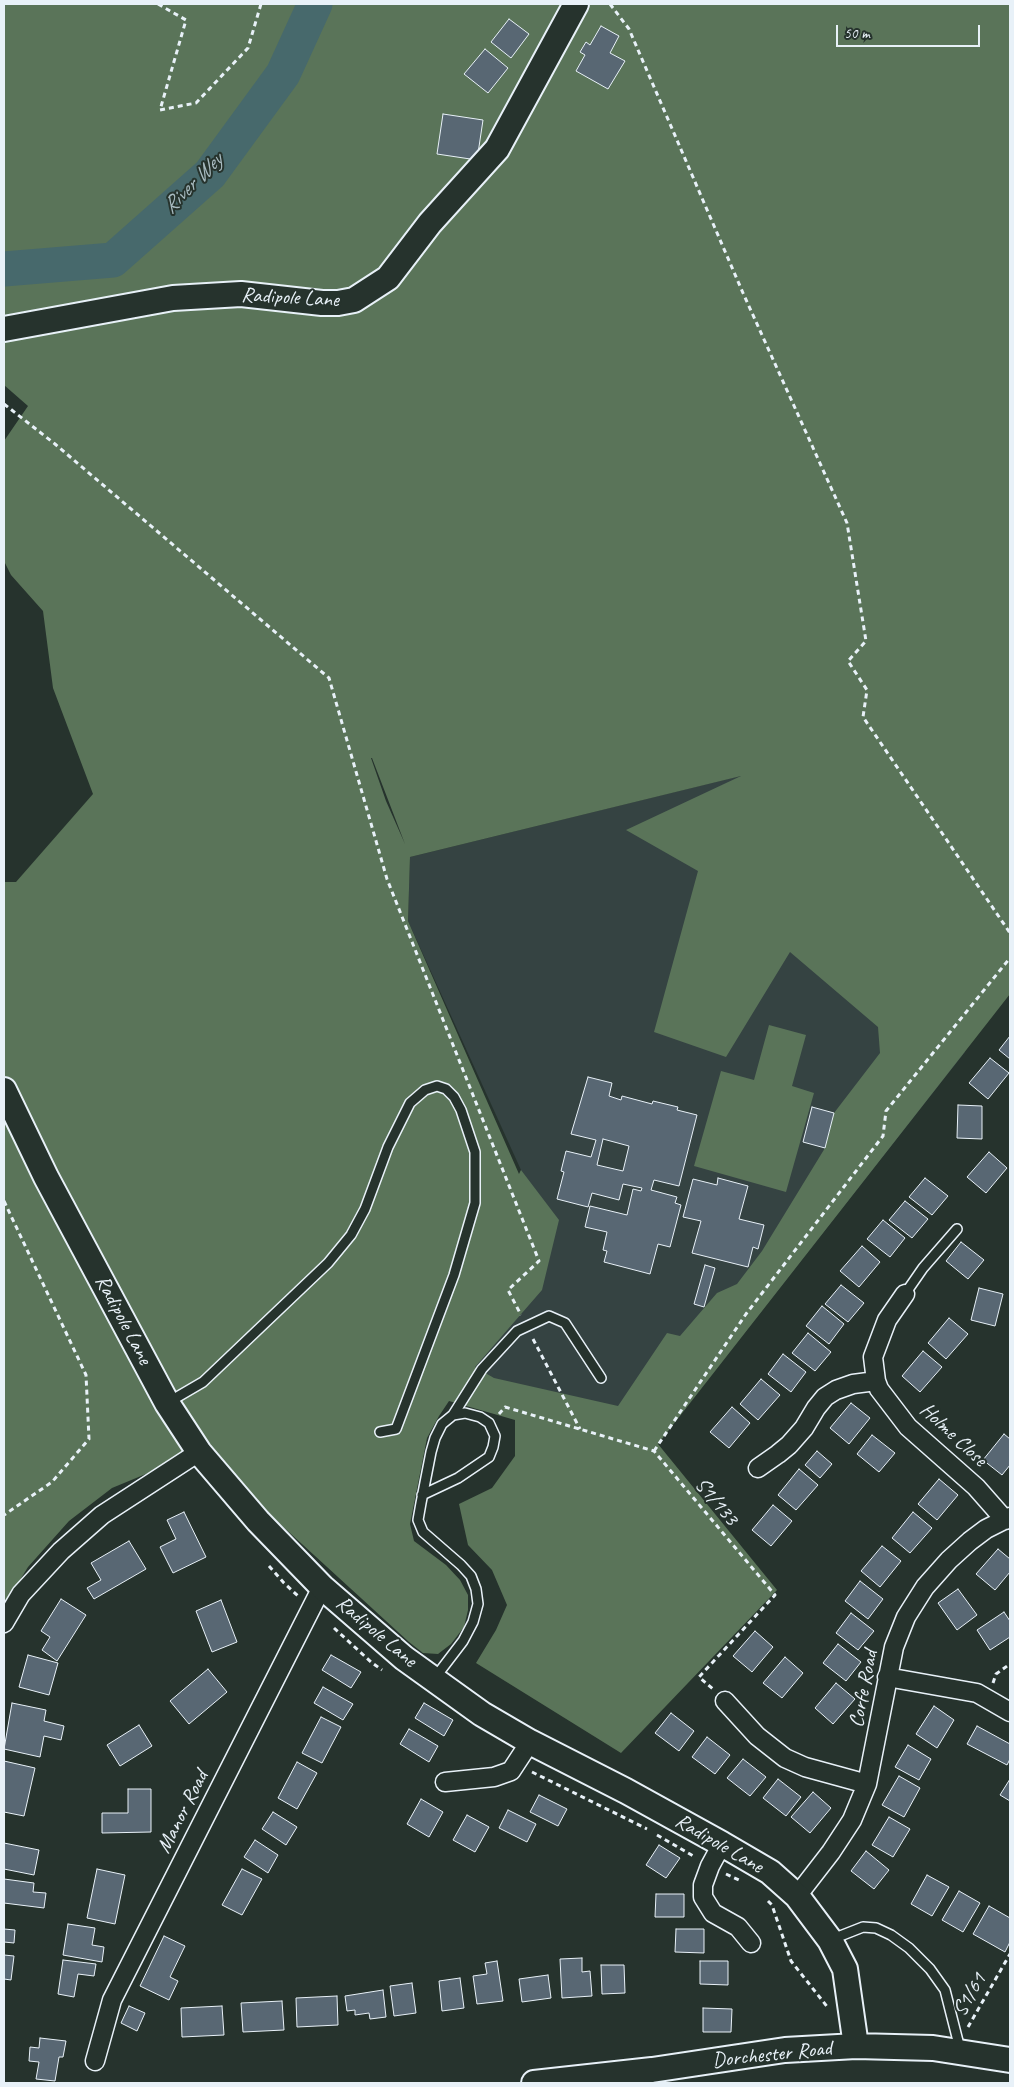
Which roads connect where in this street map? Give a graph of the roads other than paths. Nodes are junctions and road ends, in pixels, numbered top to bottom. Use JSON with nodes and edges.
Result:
{"nodes":[{"id":1,"x":576,"y":4,"type":"edge"},
{"id":2,"x":4,"y":329,"type":"edge"},
{"id":3,"x":4,"y":1090,"type":"edge"},
{"id":4,"x":957,"y":1229,"type":"dead end"},
{"id":5,"x":905,"y":1294,"type":"joint"},
{"id":6,"x":601,"y":1378,"type":"dead end"},
{"id":7,"x":876,"y":1381,"type":"junction"},
{"id":8,"x":167,"y":1403,"type":"junction"},
{"id":9,"x":453,"y":1415,"type":"junction"},
{"id":10,"x":380,"y":1432,"type":"dead end"},
{"id":11,"x":199,"y":1452,"type":"junction"},
{"id":12,"x":758,"y":1468,"type":"dead end"},
{"id":13,"x":422,"y":1495,"type":"junction"},
{"id":14,"x":1007,"y":1518,"type":"edge"},
{"id":15,"x":317,"y":1597,"type":"junction"},
{"id":16,"x":4,"y":1623,"type":"edge"},
{"id":17,"x":887,"y":1677,"type":"junction"},
{"id":18,"x":434,"y":1680,"type":"junction"},
{"id":19,"x":725,"y":1701,"type":"road end"},
{"id":20,"x":1010,"y":1712,"type":"edge"},
{"id":21,"x":530,"y":1742,"type":"junction"},
{"id":22,"x":445,"y":1782,"type":"dead end"},
{"id":23,"x":867,"y":1784,"type":"junction"},
{"id":24,"x":722,"y":1844,"type":"junction"},
{"id":25,"x":797,"y":1896,"type":"junction"},
{"id":26,"x":830,"y":1940,"type":"junction"},
{"id":27,"x":751,"y":1943,"type":"dead end"},
{"id":28,"x":856,"y":2046,"type":"junction"},
{"id":29,"x":960,"y":2052,"type":"junction"},
{"id":30,"x":1010,"y":2060,"type":"edge"},
{"id":31,"x":95,"y":2061,"type":"dead end"},
{"id":32,"x":534,"y":2083,"type":"edge"}],
"edges":[{"from":1,"to":2,"type":"street","name":"Radipole Lane"},
{"from":3,"to":8,"type":"street","name":"Radipole Lane"},
{"from":4,"to":5,"type":"lane"},
{"from":5,"to":7,"type":"street","name":"Holme Close"},
{"from":6,"to":9,"type":"lane"},
{"from":7,"to":12,"type":"street"},
{"from":7,"to":14,"type":"street","name":"Holme Close"},
{"from":8,"to":10,"type":"lane"},
{"from":8,"to":11,"type":"street","name":"Radipole Lane"},
{"from":9,"to":13,"type":"lane"},
{"from":9,"to":13,"type":"lane"},
{"from":11,"to":15,"type":"street","name":"Radipole Lane"},
{"from":11,"to":16,"type":"street"},
{"from":13,"to":18,"type":"lane"},
{"from":14,"to":17,"type":"street","name":"Corfe Road"},
{"from":15,"to":18,"type":"street","name":"Radipole Lane"},
{"from":15,"to":31,"type":"street","name":"Manor Road"},
{"from":17,"to":20,"type":"street"},
{"from":17,"to":23,"type":"street","name":"Corfe Road"},
{"from":18,"to":21,"type":"street","name":"Radipole Lane"},
{"from":19,"to":23,"type":"street"},
{"from":21,"to":22,"type":"street"},
{"from":21,"to":24,"type":"street","name":"Radipole Lane"},
{"from":23,"to":25,"type":"street","name":"Corfe Road"},
{"from":24,"to":25,"type":"street","name":"Radipole Lane"},
{"from":24,"to":27,"type":"street"},
{"from":25,"to":26,"type":"street","name":"Radipole Lane"},
{"from":26,"to":28,"type":"street","name":"Radipole Lane"},
{"from":26,"to":29,"type":"lane"},
{"from":28,"to":29,"type":"street","name":"Dorchester Road"},
{"from":28,"to":32,"type":"street","name":"Dorchester Road"},
{"from":29,"to":30,"type":"street","name":"Dorchester Road"}]}
